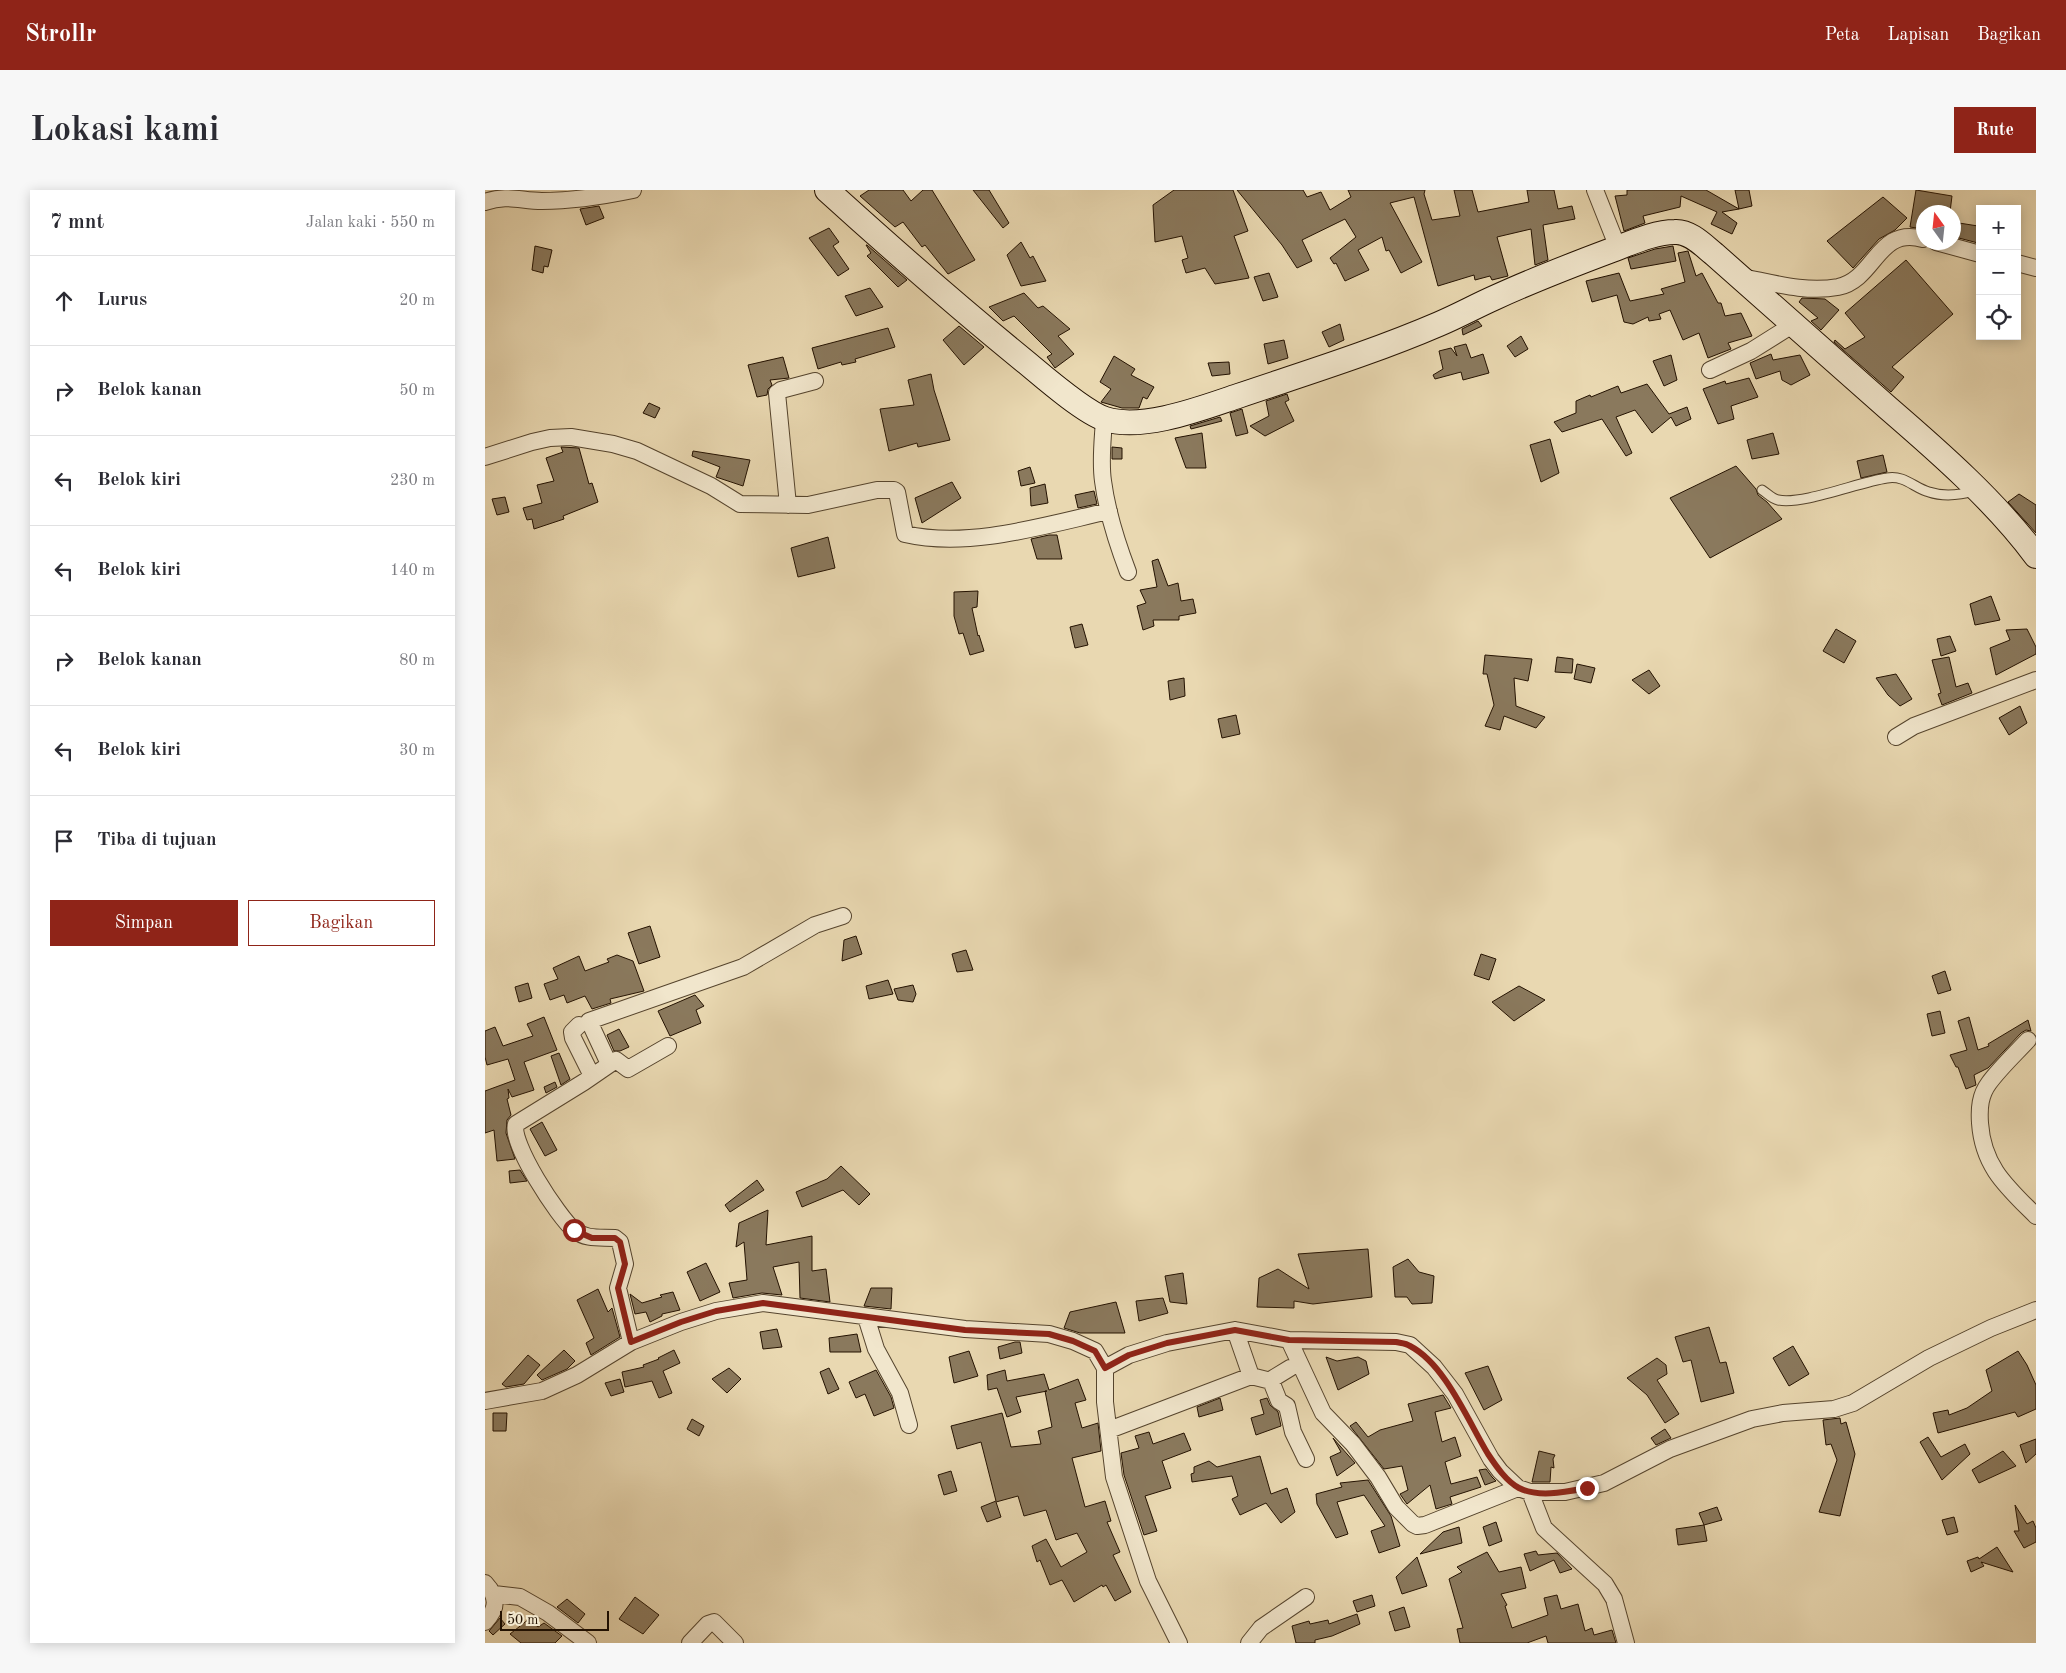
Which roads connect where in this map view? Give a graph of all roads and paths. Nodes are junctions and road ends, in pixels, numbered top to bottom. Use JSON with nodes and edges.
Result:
{"nodes":[{"id":1,"x":633,"y":190,"type":"edge"},
{"id":2,"x":827,"y":190,"type":"edge"},
{"id":3,"x":1595,"y":190,"type":"edge"},
{"id":4,"x":485,"y":202,"type":"edge"},
{"id":5,"x":1916,"y":237,"type":"edge"},
{"id":6,"x":1618,"y":248,"type":"junction"},
{"id":7,"x":1961,"y":249,"type":"edge"},
{"id":8,"x":1976,"y":253,"type":"edge"},
{"id":9,"x":2021,"y":264,"type":"edge"},
{"id":10,"x":2036,"y":268,"type":"edge"},
{"id":11,"x":1740,"y":276,"type":"junction"},
{"id":12,"x":1794,"y":324,"type":"junction"},
{"id":13,"x":1710,"y":370,"type":"dead end"},
{"id":14,"x":815,"y":381,"type":"dead end"},
{"id":15,"x":1104,"y":418,"type":"junction"},
{"id":16,"x":485,"y":457,"type":"edge"},
{"id":17,"x":1762,"y":490,"type":"dead end"},
{"id":18,"x":1978,"y":490,"type":"junction"},
{"id":19,"x":788,"y":505,"type":"junction"},
{"id":20,"x":1109,"y":511,"type":"junction"},
{"id":21,"x":2036,"y":556,"type":"edge"},
{"id":22,"x":1128,"y":572,"type":"dead end"},
{"id":23,"x":2036,"y":680,"type":"edge"},
{"id":24,"x":1896,"y":737,"type":"dead end"},
{"id":25,"x":843,"y":916,"type":"dead end"},
{"id":26,"x":579,"y":1025,"type":"dead end"},
{"id":27,"x":2028,"y":1040,"type":"dead end"},
{"id":28,"x":668,"y":1046,"type":"dead end"},
{"id":29,"x":609,"y":1064,"type":"junction"},
{"id":30,"x":592,"y":1076,"type":"junction"},
{"id":31,"x":2036,"y":1216,"type":"edge"},
{"id":32,"x":2036,"y":1310,"type":"edge"},
{"id":33,"x":866,"y":1317,"type":"junction"},
{"id":34,"x":1235,"y":1330,"type":"junction"},
{"id":35,"x":1289,"y":1340,"type":"junction"},
{"id":36,"x":631,"y":1342,"type":"junction"},
{"id":37,"x":1105,"y":1368,"type":"junction"},
{"id":38,"x":1290,"y":1368,"type":"dead end"},
{"id":39,"x":1251,"y":1376,"type":"junction"},
{"id":40,"x":1271,"y":1381,"type":"junction"},
{"id":41,"x":485,"y":1401,"type":"edge"},
{"id":42,"x":909,"y":1425,"type":"dead end"},
{"id":43,"x":1109,"y":1430,"type":"junction"},
{"id":44,"x":1305,"y":1459,"type":"dead end"},
{"id":45,"x":1524,"y":1490,"type":"junction"},
{"id":46,"x":489,"y":1588,"type":"edge"},
{"id":47,"x":1306,"y":1596,"type":"dead end"},
{"id":48,"x":485,"y":1622,"type":"edge"},
{"id":49,"x":589,"y":1643,"type":"edge"},
{"id":50,"x":690,"y":1643,"type":"edge"},
{"id":51,"x":735,"y":1643,"type":"edge"},
{"id":52,"x":1179,"y":1643,"type":"edge"},
{"id":53,"x":1249,"y":1643,"type":"edge"},
{"id":54,"x":1625,"y":1643,"type":"edge"}],
"edges":[{"from":1,"to":4,"type":"street"},
{"from":2,"to":15,"type":"street"},
{"from":3,"to":6,"type":"street"},
{"from":5,"to":11,"type":"street"},
{"from":6,"to":11,"type":"street"},
{"from":6,"to":15,"type":"street"},
{"from":7,"to":8,"type":"street"},
{"from":9,"to":10,"type":"street"},
{"from":11,"to":12,"type":"street"},
{"from":12,"to":13,"type":"street"},
{"from":12,"to":18,"type":"street"},
{"from":14,"to":19,"type":"street"},
{"from":15,"to":20,"type":"street"},
{"from":16,"to":19,"type":"street"},
{"from":17,"to":18,"type":"lane"},
{"from":18,"to":21,"type":"street"},
{"from":19,"to":20,"type":"street"},
{"from":20,"to":22,"type":"street"},
{"from":23,"to":24,"type":"street"},
{"from":25,"to":29,"type":"street"},
{"from":26,"to":30,"type":"street"},
{"from":27,"to":31,"type":"street"},
{"from":28,"to":29,"type":"street"},
{"from":29,"to":30,"type":"street"},
{"from":30,"to":36,"type":"street"},
{"from":32,"to":45,"type":"street"},
{"from":33,"to":36,"type":"street"},
{"from":33,"to":37,"type":"street"},
{"from":33,"to":42,"type":"street"},
{"from":34,"to":35,"type":"street"},
{"from":34,"to":37,"type":"street"},
{"from":34,"to":39,"type":"street"},
{"from":35,"to":45,"type":"street"},
{"from":35,"to":45,"type":"street"},
{"from":36,"to":41,"type":"street"},
{"from":37,"to":43,"type":"street"},
{"from":38,"to":40,"type":"street"},
{"from":39,"to":40,"type":"street"},
{"from":39,"to":43,"type":"street"},
{"from":40,"to":44,"type":"street"},
{"from":43,"to":52,"type":"street"},
{"from":45,"to":54,"type":"street"},
{"from":46,"to":48,"type":"street"},
{"from":46,"to":49,"type":"street"},
{"from":47,"to":53,"type":"street"},
{"from":50,"to":51,"type":"street"}]}
